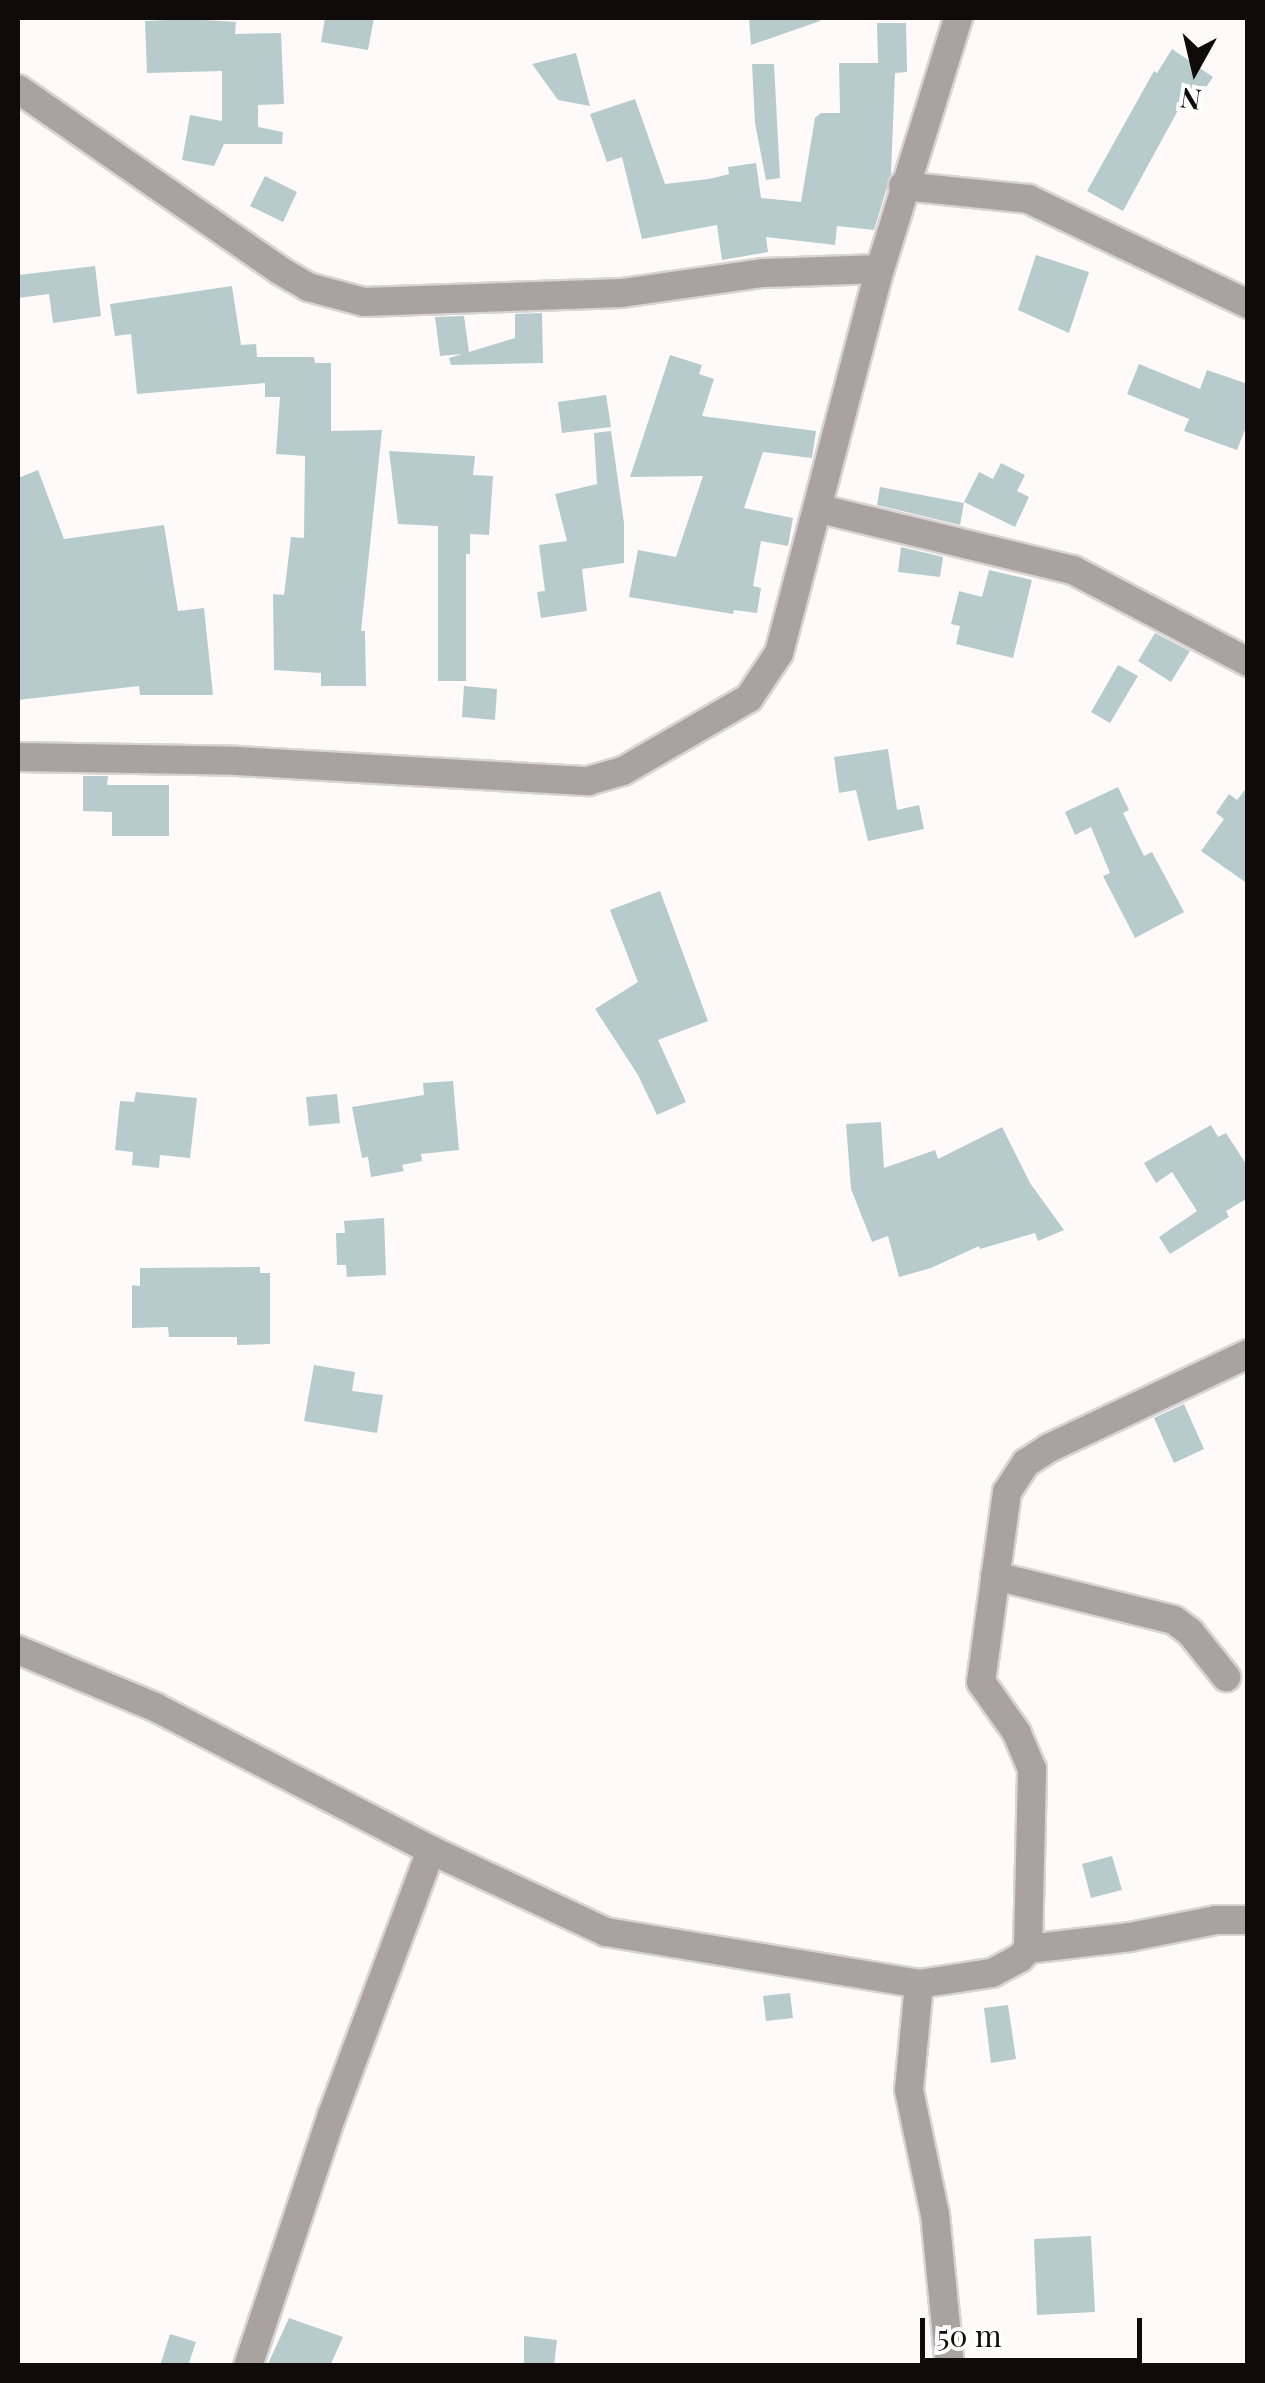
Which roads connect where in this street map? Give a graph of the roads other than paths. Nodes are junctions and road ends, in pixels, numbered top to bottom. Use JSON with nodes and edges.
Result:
{"nodes":[{"id":1,"x":958,"y":18,"type":"edge"},
{"id":2,"x":18,"y":89,"type":"edge"},
{"id":3,"x":903,"y":186,"type":"junction"},
{"id":4,"x":880,"y":269,"type":"junction"},
{"id":5,"x":1248,"y":304,"type":"edge"},
{"id":6,"x":820,"y":508,"type":"junction"},
{"id":7,"x":1248,"y":662,"type":"edge"},
{"id":8,"x":18,"y":757,"type":"edge"},
{"id":9,"x":1248,"y":1354,"type":"edge"},
{"id":10,"x":995,"y":1576,"type":"junction"},
{"id":11,"x":18,"y":1650,"type":"edge"},
{"id":12,"x":1226,"y":1676,"type":"dead end"},
{"id":13,"x":430,"y":1850,"type":"junction"},
{"id":14,"x":1248,"y":1920,"type":"edge"},
{"id":15,"x":1028,"y":1949,"type":"junction"},
{"id":16,"x":919,"y":1984,"type":"junction"},
{"id":17,"x":248,"y":2366,"type":"edge"},
{"id":18,"x":950,"y":2366,"type":"edge"}],
"edges":[{"from":1,"to":3,"type":"street"},
{"from":2,"to":4,"type":"street"},
{"from":3,"to":4,"type":"street"},
{"from":3,"to":5,"type":"street"},
{"from":4,"to":6,"type":"street"},
{"from":6,"to":7,"type":"street"},
{"from":6,"to":8,"type":"street"},
{"from":9,"to":10,"type":"street"},
{"from":10,"to":12,"type":"street"},
{"from":10,"to":15,"type":"street"},
{"from":11,"to":13,"type":"street"},
{"from":13,"to":16,"type":"street"},
{"from":13,"to":17,"type":"street"},
{"from":14,"to":15,"type":"street"},
{"from":15,"to":16,"type":"street"},
{"from":16,"to":18,"type":"street"}]}
